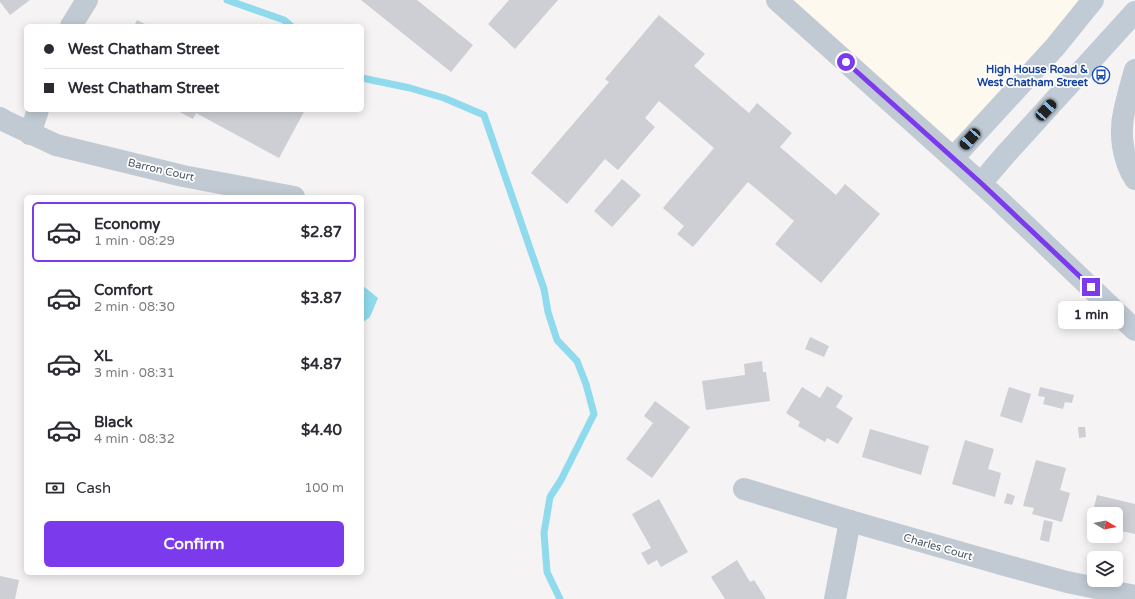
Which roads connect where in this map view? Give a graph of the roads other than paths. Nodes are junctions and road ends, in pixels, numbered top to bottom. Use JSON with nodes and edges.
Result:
{"nodes":[{"id":1,"x":87,"y":0,"type":"edge"},
{"id":2,"x":777,"y":0,"type":"edge"},
{"id":3,"x":1093,"y":0,"type":"edge"},
{"id":4,"x":1135,"y":12,"type":"edge"},
{"id":5,"x":72,"y":24,"type":"edge"},
{"id":6,"x":1135,"y":70,"type":"edge"},
{"id":7,"x":37,"y":112,"type":"edge"},
{"id":8,"x":0,"y":118,"type":"edge"},
{"id":9,"x":30,"y":134,"type":"junction"},
{"id":10,"x":953,"y":158,"type":"junction"},
{"id":11,"x":1135,"y":179,"type":"edge"},
{"id":12,"x":981,"y":183,"type":"junction"},
{"id":13,"x":283,"y":195,"type":"edge"},
{"id":14,"x":1135,"y":330,"type":"edge"},
{"id":15,"x":744,"y":489,"type":"dead end"},
{"id":16,"x":850,"y":521,"type":"junction"},
{"id":17,"x":1135,"y":596,"type":"edge"},
{"id":18,"x":835,"y":599,"type":"edge"}],
"edges":[{"from":1,"to":5,"type":"street"},
{"from":2,"to":10,"type":"street"},
{"from":3,"to":10,"type":"main road"},
{"from":4,"to":12,"type":"main road"},
{"from":6,"to":11,"type":"street"},
{"from":7,"to":9,"type":"street"},
{"from":8,"to":9,"type":"street","name":"Barron Court"},
{"from":9,"to":13,"type":"street","name":"Barron Court"},
{"from":10,"to":12,"type":"main road"},
{"from":12,"to":14,"type":"main road"},
{"from":15,"to":16,"type":"street","name":"Charles Court"},
{"from":16,"to":17,"type":"street","name":"Charles Court"},
{"from":16,"to":18,"type":"street"}]}
